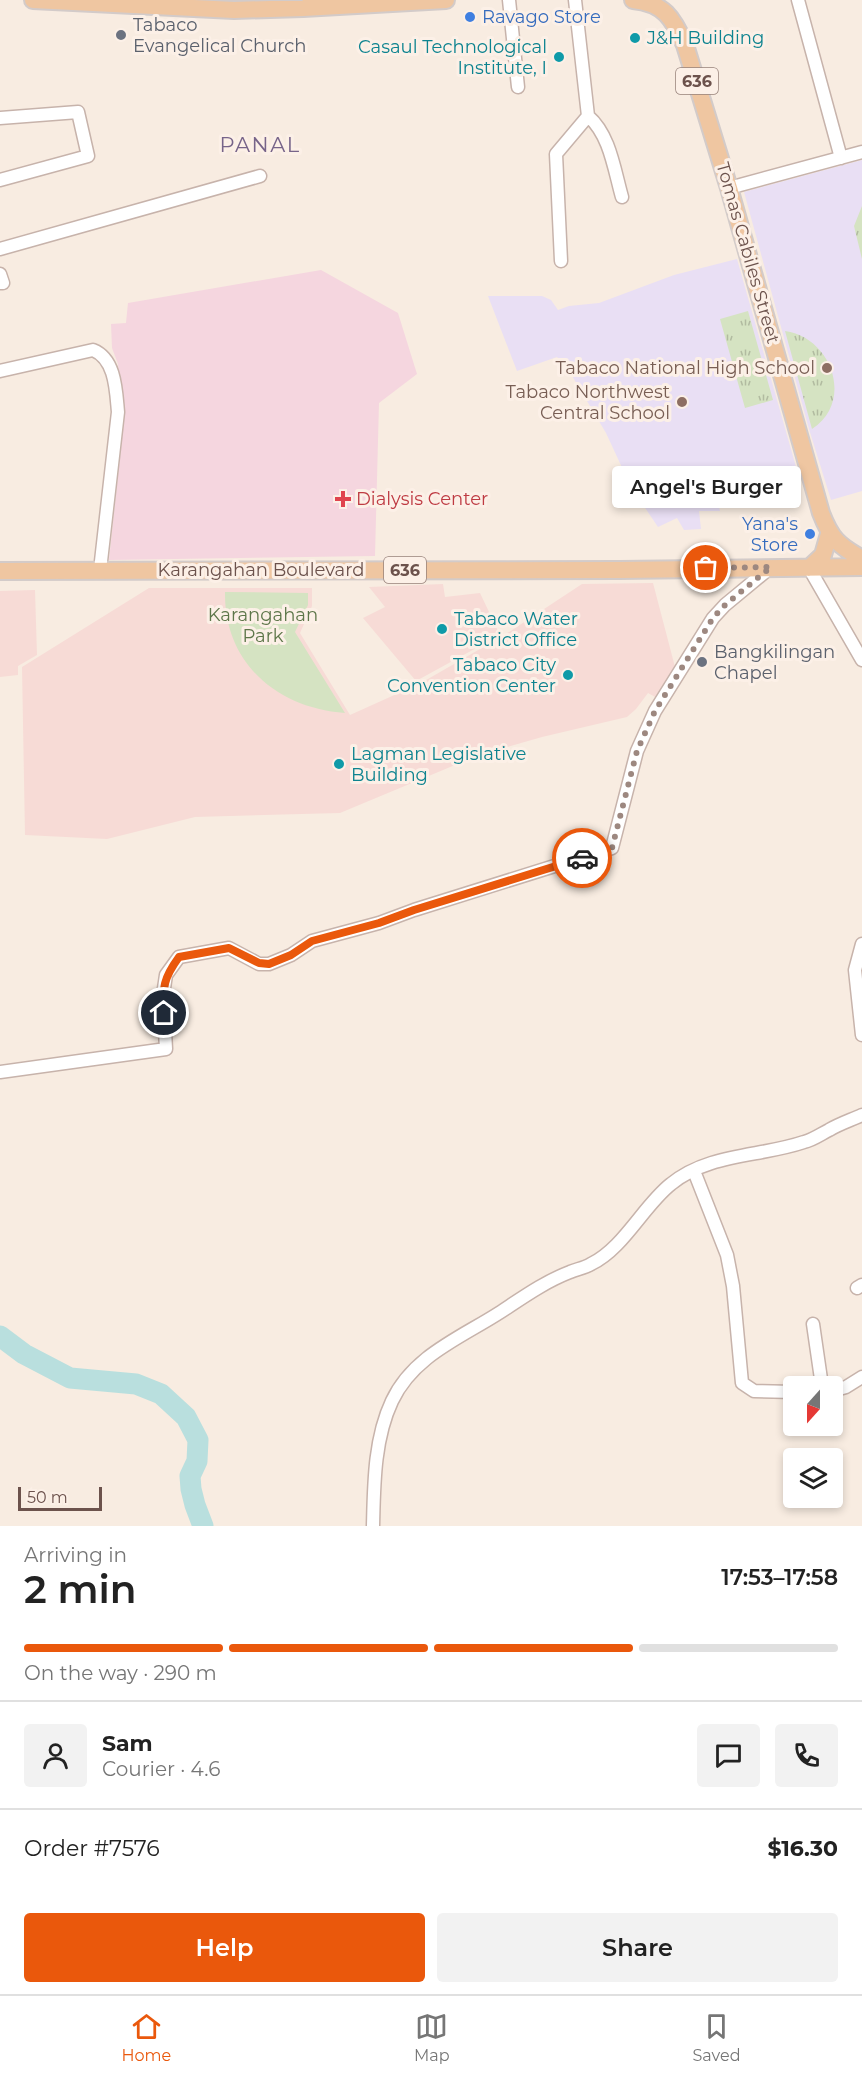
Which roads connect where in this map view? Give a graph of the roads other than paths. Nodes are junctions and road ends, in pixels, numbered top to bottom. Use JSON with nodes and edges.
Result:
{"nodes":[{"id":1,"x":33,"y":0,"type":"edge"},
{"id":2,"x":446,"y":0,"type":"edge"},
{"id":3,"x":509,"y":0,"type":"edge"},
{"id":4,"x":575,"y":0,"type":"edge"},
{"id":5,"x":633,"y":0,"type":"edge"},
{"id":6,"x":798,"y":0,"type":"edge"},
{"id":7,"x":655,"y":2,"type":"edge"},
{"id":8,"x":518,"y":87,"type":"dead end"},
{"id":9,"x":588,"y":116,"type":"junction"},
{"id":10,"x":0,"y":118,"type":"edge"},
{"id":11,"x":862,"y":153,"type":"edge"},
{"id":12,"x":841,"y":158,"type":"junction"},
{"id":13,"x":260,"y":176,"type":"dead end"},
{"id":14,"x":0,"y":180,"type":"edge"},
{"id":15,"x":729,"y":188,"type":"junction"},
{"id":16,"x":622,"y":197,"type":"dead end"},
{"id":17,"x":0,"y":249,"type":"edge"},
{"id":18,"x":561,"y":261,"type":"dead end"},
{"id":19,"x":0,"y":274,"type":"edge"},
{"id":20,"x":0,"y":283,"type":"edge"},
{"id":21,"x":0,"y":371,"type":"edge"},
{"id":22,"x":829,"y":534,"type":"junction"},
{"id":23,"x":862,"y":559,"type":"edge"},
{"id":24,"x":771,"y":567,"type":"junction"},
{"id":25,"x":862,"y":567,"type":"edge"},
{"id":26,"x":809,"y":568,"type":"junction"},
{"id":27,"x":100,"y":570,"type":"junction"},
{"id":28,"x":0,"y":571,"type":"edge"},
{"id":29,"x":862,"y":660,"type":"edge"},
{"id":30,"x":862,"y":944,"type":"edge"},
{"id":31,"x":862,"y":1035,"type":"edge"},
{"id":32,"x":0,"y":1072,"type":"edge"},
{"id":33,"x":862,"y":1115,"type":"edge"},
{"id":34,"x":693,"y":1171,"type":"junction"},
{"id":35,"x":813,"y":1324,"type":"dead end"},
{"id":36,"x":821,"y":1376,"type":"edge"},
{"id":37,"x":862,"y":1377,"type":"edge"},
{"id":38,"x":843,"y":1388,"type":"edge"},
{"id":39,"x":783,"y":1392,"type":"edge"},
{"id":40,"x":373,"y":1526,"type":"edge"}],
"edges":[{"from":1,"to":2,"type":"main road"},
{"from":3,"to":8,"type":"street"},
{"from":4,"to":9,"type":"street"},
{"from":5,"to":7,"type":"main road","name":"Tomas Cabiles Street","number":"636"},
{"from":6,"to":12,"type":"street"},
{"from":7,"to":15,"type":"main road","name":"Tomas Cabiles Street","number":"636"},
{"from":9,"to":16,"type":"street"},
{"from":9,"to":18,"type":"street"},
{"from":10,"to":14,"type":"street"},
{"from":11,"to":12,"type":"street"},
{"from":12,"to":15,"type":"street"},
{"from":13,"to":17,"type":"street"},
{"from":15,"to":22,"type":"main road","name":"Tomas Cabiles Street","number":"636"},
{"from":19,"to":20,"type":"street"},
{"from":21,"to":27,"type":"street"},
{"from":22,"to":23,"type":"main road"},
{"from":22,"to":26,"type":"main road"},
{"from":24,"to":26,"type":"main road","name":"Karangahan Boulevard","number":"636"},
{"from":24,"to":27,"type":"main road","name":"Karangahan Boulevard","number":"636"},
{"from":24,"to":32,"type":"street"},
{"from":25,"to":26,"type":"main road","number":"636"},
{"from":26,"to":29,"type":"street"},
{"from":27,"to":28,"type":"main road","name":"Karangahan Boulevard","number":"636"},
{"from":30,"to":31,"type":"street"},
{"from":33,"to":34,"type":"street"},
{"from":34,"to":39,"type":"street"},
{"from":34,"to":40,"type":"street"},
{"from":35,"to":36,"type":"street"},
{"from":37,"to":38,"type":"street"}]}
